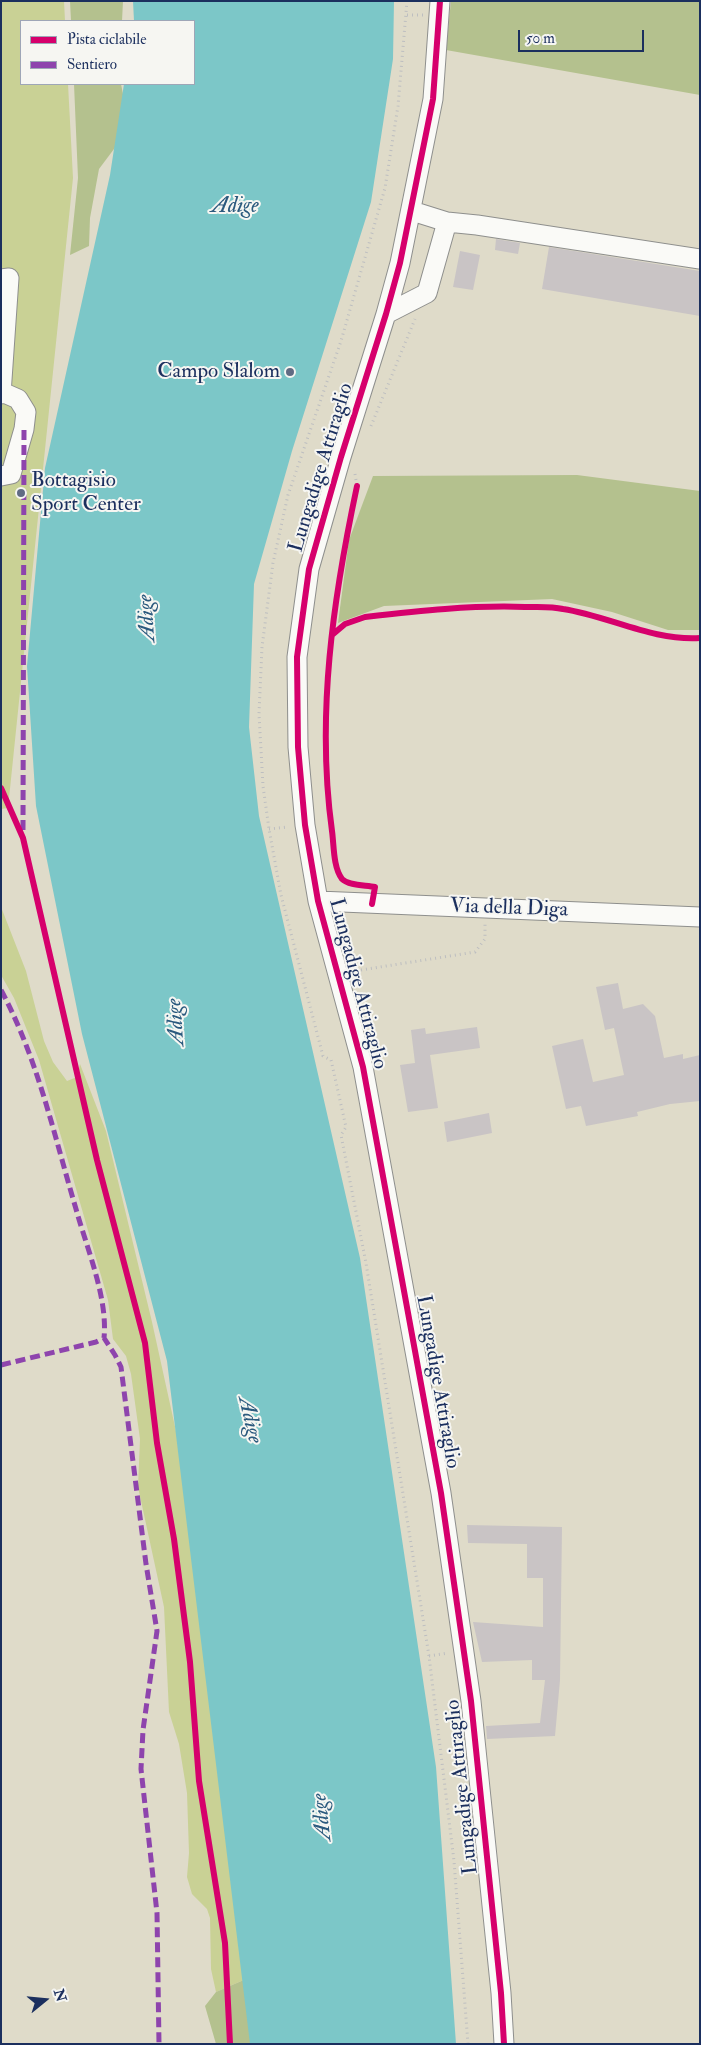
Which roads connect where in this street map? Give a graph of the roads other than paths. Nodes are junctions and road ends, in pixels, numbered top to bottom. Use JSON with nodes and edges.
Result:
{"nodes":[{"id":1,"x":440,"y":1,"type":"edge"},
{"id":2,"x":412,"y":211,"type":"junction"},
{"id":3,"x":447,"y":222,"type":"junction"},
{"id":4,"x":700,"y":258,"type":"edge"},
{"id":5,"x":1,"y":279,"type":"edge"},
{"id":6,"x":386,"y":314,"type":"junction"},
{"id":7,"x":2,"y":393,"type":"edge"},
{"id":8,"x":1,"y":476,"type":"edge"},
{"id":9,"x":318,"y":901,"type":"junction"},
{"id":10,"x":700,"y":917,"type":"edge"},
{"id":11,"x":504,"y":2044,"type":"edge"}],
"edges":[{"from":1,"to":2,"type":"street","name":"Lungadige Attiraglio"},
{"from":2,"to":3,"type":"street"},
{"from":2,"to":6,"type":"street","name":"Lungadige Attiraglio"},
{"from":3,"to":4,"type":"street"},
{"from":3,"to":6,"type":"street"},
{"from":5,"to":7,"type":"street"},
{"from":6,"to":9,"type":"street","name":"Lungadige Attiraglio"},
{"from":7,"to":8,"type":"street"},
{"from":9,"to":10,"type":"street","name":"Via della Diga"},
{"from":9,"to":11,"type":"street","name":"Lungadige Attiraglio"}]}
